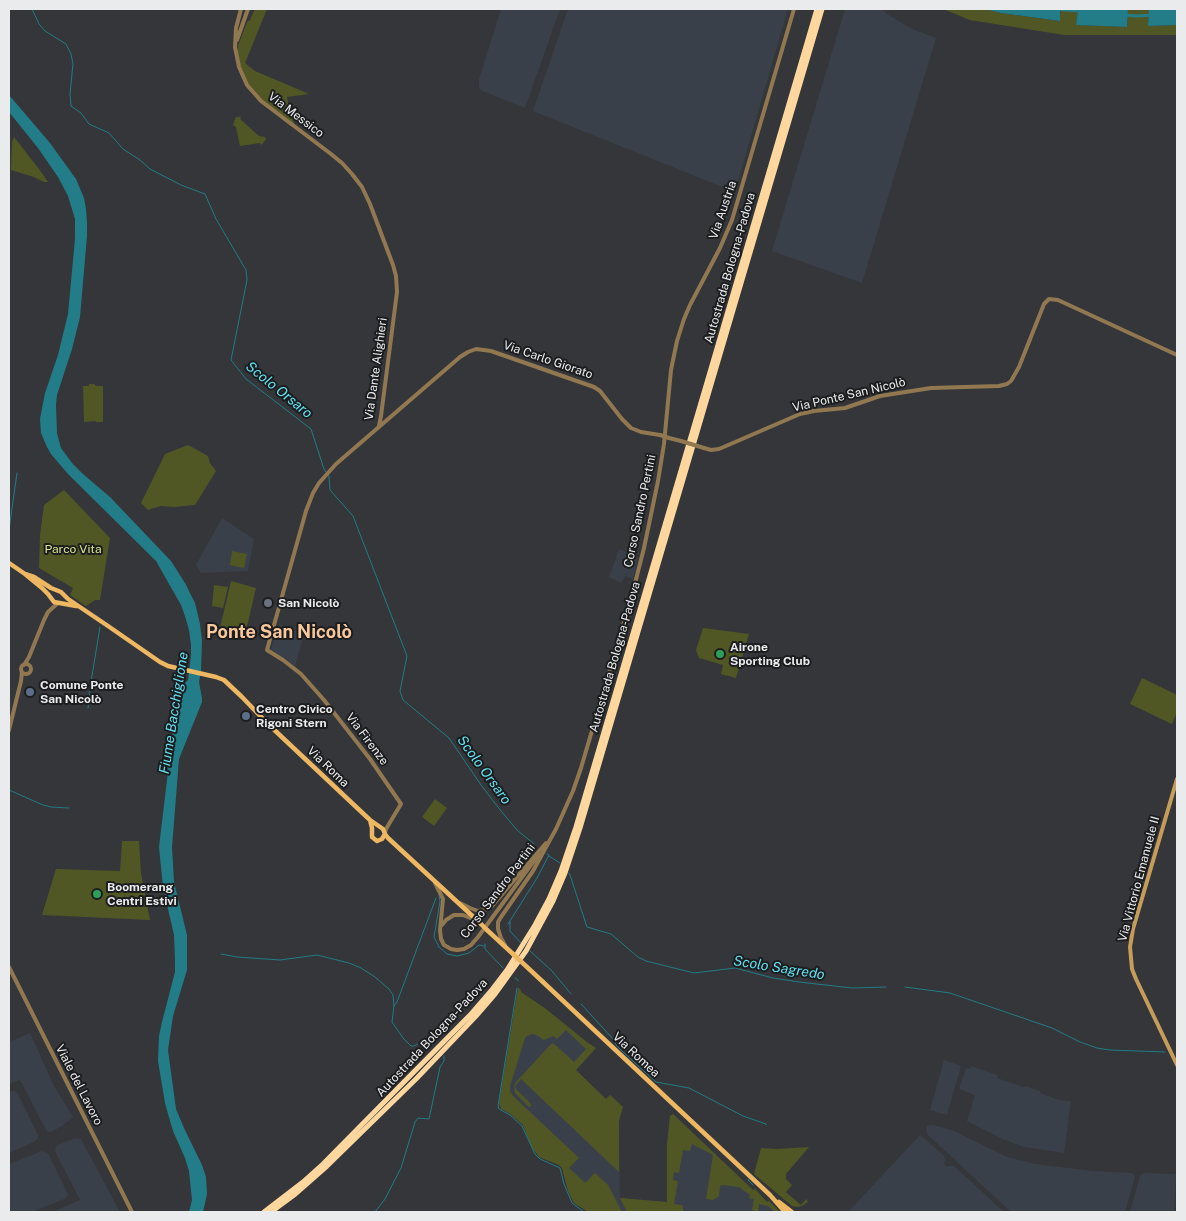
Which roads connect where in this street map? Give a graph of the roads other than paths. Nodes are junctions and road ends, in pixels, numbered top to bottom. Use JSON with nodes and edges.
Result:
{"nodes":[{"id":1,"x":242,"y":9,"type":"edge"},
{"id":2,"x":248,"y":9,"type":"edge"},
{"id":3,"x":794,"y":9,"type":"edge"},
{"id":4,"x":817,"y":9,"type":"edge"},
{"id":5,"x":822,"y":9,"type":"edge"},
{"id":6,"x":235,"y":47,"type":"junction"},
{"id":7,"x":395,"y":309,"type":"joint"},
{"id":8,"x":1177,"y":355,"type":"edge"},
{"id":9,"x":667,"y":414,"type":"joint"},
{"id":10,"x":382,"y":416,"type":"junction"},
{"id":11,"x":389,"y":419,"type":"junction"},
{"id":12,"x":380,"y":422,"type":"junction"},
{"id":13,"x":375,"y":431,"type":"junction"},
{"id":14,"x":704,"y":448,"type":"joint"},
{"id":15,"x":9,"y":563,"type":"edge"},
{"id":16,"x":25,"y":574,"type":"junction"},
{"id":17,"x":57,"y":590,"type":"junction"},
{"id":18,"x":62,"y":593,"type":"junction"},
{"id":19,"x":51,"y":598,"type":"junction"},
{"id":20,"x":59,"y":603,"type":"junction"},
{"id":21,"x":84,"y":609,"type":"junction"},
{"id":22,"x":48,"y":612,"type":"junction"},
{"id":23,"x":267,"y":650,"type":"joint"},
{"id":24,"x":29,"y":657,"type":"junction"},
{"id":25,"x":24,"y":664,"type":"junction"},
{"id":26,"x":30,"y":666,"type":"junction"},
{"id":27,"x":22,"y":672,"type":"junction"},
{"id":28,"x":27,"y":674,"type":"junction"},
{"id":29,"x":21,"y":680,"type":"junction"},
{"id":30,"x":9,"y":730,"type":"edge"},
{"id":31,"x":1177,"y":779,"type":"edge"},
{"id":32,"x":370,"y":820,"type":"junction"},
{"id":33,"x":380,"y":827,"type":"junction"},
{"id":34,"x":387,"y":827,"type":"junction"},
{"id":35,"x":372,"y":831,"type":"junction"},
{"id":36,"x":385,"y":834,"type":"junction"},
{"id":37,"x":551,"y":838,"type":"junction"},
{"id":38,"x":380,"y":840,"type":"junction"},
{"id":39,"x":393,"y":843,"type":"junction"},
{"id":40,"x":432,"y":879,"type":"junction"},
{"id":41,"x":453,"y":898,"type":"junction"},
{"id":42,"x":480,"y":923,"type":"junction"},
{"id":43,"x":440,"y":930,"type":"junction"},
{"id":44,"x":513,"y":954,"type":"junction"},
{"id":45,"x":9,"y":967,"type":"edge"},
{"id":46,"x":1177,"y":1065,"type":"edge"},
{"id":47,"x":770,"y":1195,"type":"junction"},
{"id":48,"x":132,"y":1212,"type":"edge"},
{"id":49,"x":264,"y":1212,"type":"edge"},
{"id":50,"x":271,"y":1212,"type":"edge"},
{"id":51,"x":785,"y":1212,"type":"edge"},
{"id":52,"x":792,"y":1212,"type":"edge"}],
"edges":[{"from":1,"to":2,"type":"street","name":"Via Messico"},
{"from":1,"to":6,"type":"street","name":"Via Messico"},
{"from":2,"to":6,"type":"street","name":"Via Messico"},
{"from":3,"to":9,"type":"street","name":"Via Austria"},
{"from":4,"to":49,"type":"highway","name":"Autostrada Bologna-Padova"},
{"from":5,"to":50,"type":"highway","name":"Autostrada Bologna-Padova"},
{"from":6,"to":7,"type":"street","name":"Via Messico"},
{"from":7,"to":10,"type":"street","name":"Via Dante Alighieri"},
{"from":8,"to":14,"type":"street","name":"Via Ponte San Nicolò"},
{"from":9,"to":37,"type":"street","name":"Corso Sandro Pertini"},
{"from":10,"to":11,"type":"street"},
{"from":10,"to":12,"type":"street","name":"Via Dante Alighieri"},
{"from":11,"to":12,"type":"street","name":"Via Carlo Giorato"},
{"from":11,"to":13,"type":"street","name":"Via Carlo Giorato"},
{"from":11,"to":14,"type":"street","name":"Via Carlo Giorato","bridge":true},
{"from":12,"to":13,"type":"street","name":"Via Dante Alighieri"},
{"from":13,"to":23,"type":"street","name":"Via Carlo Giorato"},
{"from":15,"to":16,"type":"main road"},
{"from":16,"to":17,"type":"main road"},
{"from":16,"to":19,"type":"main road"},
{"from":17,"to":18,"type":"main road"},
{"from":17,"to":19,"type":"main road"},
{"from":18,"to":20,"type":"main road"},
{"from":18,"to":21,"type":"main road","name":"Via Roma"},
{"from":19,"to":20,"type":"main road"},
{"from":19,"to":22,"type":"street"},
{"from":20,"to":21,"type":"main road"},
{"from":20,"to":22,"type":"street"},
{"from":21,"to":32,"type":"main road","name":"Via Roma"},
{"from":22,"to":24,"type":"street"},
{"from":23,"to":34,"type":"street","name":"Via Firenze"},
{"from":24,"to":25,"type":"street"},
{"from":24,"to":26,"type":"street"},
{"from":25,"to":26,"type":"street"},
{"from":25,"to":27,"type":"street"},
{"from":26,"to":28,"type":"street"},
{"from":27,"to":28,"type":"street"},
{"from":27,"to":29,"type":"street"},
{"from":28,"to":29,"type":"street"},
{"from":29,"to":30,"type":"street"},
{"from":31,"to":46,"type":"main road","name":"Via Vittorio Emanuele II"},
{"from":32,"to":33,"type":"main road","name":"Via Roma"},
{"from":32,"to":35,"type":"main road"},
{"from":33,"to":34,"type":"street"},
{"from":33,"to":35,"type":"main road"},
{"from":33,"to":36,"type":"main road"},
{"from":34,"to":36,"type":"street"},
{"from":35,"to":38,"type":"main road"},
{"from":36,"to":38,"type":"main road"},
{"from":36,"to":39,"type":"main road"},
{"from":37,"to":41,"type":"street","name":"Corso Sandro Pertini"},
{"from":37,"to":43,"type":"street","name":"Corso Sandro Pertini"},
{"from":37,"to":44,"type":"street","name":"Corso Sandro Pertini"},
{"from":38,"to":39,"type":"main road"},
{"from":39,"to":40,"type":"main road"},
{"from":40,"to":41,"type":"main road"},
{"from":40,"to":43,"type":"street","name":"Corso Sandro Pertini"},
{"from":41,"to":42,"type":"main road"},
{"from":42,"to":43,"type":"street","name":"Corso Sandro Pertini"},
{"from":42,"to":44,"type":"main road","name":"Via Romea","bridge":true},
{"from":44,"to":47,"type":"main road","name":"Via Romea","bridge":true},
{"from":45,"to":48,"type":"street","name":"Viale del Lavoro"},
{"from":47,"to":51,"type":"main road","name":"Via Romea"},
{"from":47,"to":52,"type":"main road","name":"Via Romea"}]}
